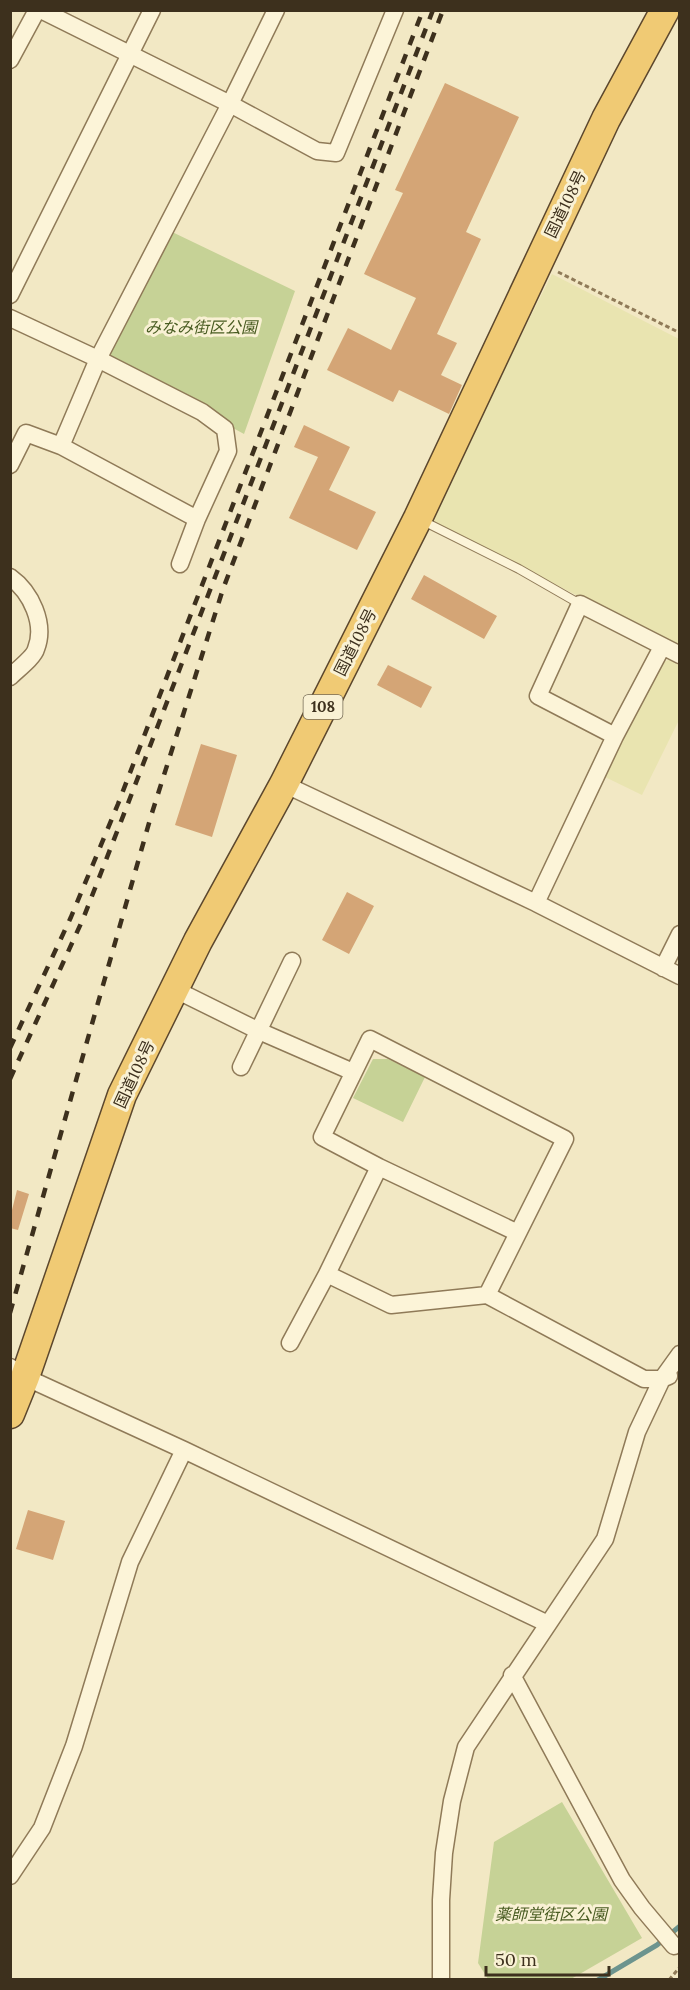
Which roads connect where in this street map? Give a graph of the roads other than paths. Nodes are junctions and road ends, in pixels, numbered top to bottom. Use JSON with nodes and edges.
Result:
{"nodes":[{"id":1,"x":39,"y":10,"type":"edge"},
{"id":2,"x":153,"y":10,"type":"edge"},
{"id":3,"x":276,"y":10,"type":"edge"},
{"id":4,"x":395,"y":10,"type":"edge"},
{"id":5,"x":664,"y":10,"type":"edge"},
{"id":6,"x":131,"y":54,"type":"junction"},
{"id":7,"x":10,"y":60,"type":"edge"},
{"id":8,"x":230,"y":104,"type":"junction"},
{"id":9,"x":10,"y":295,"type":"edge"},
{"id":10,"x":10,"y":318,"type":"edge"},
{"id":11,"x":98,"y":359,"type":"junction"},
{"id":12,"x":61,"y":446,"type":"junction"},
{"id":13,"x":10,"y":465,"type":"edge"},
{"id":14,"x":418,"y":518,"type":"junction"},
{"id":15,"x":197,"y":519,"type":"junction"},
{"id":16,"x":180,"y":564,"type":"dead end"},
{"id":17,"x":10,"y":577,"type":"edge"},
{"id":18,"x":580,"y":604,"type":"junction"},
{"id":19,"x":662,"y":646,"type":"junction"},
{"id":20,"x":680,"y":655,"type":"edge"},
{"id":21,"x":10,"y":677,"type":"edge"},
{"id":22,"x":615,"y":736,"type":"junction"},
{"id":23,"x":284,"y":784,"type":"junction"},
{"id":24,"x":536,"y":903,"type":"junction"},
{"id":25,"x":680,"y":933,"type":"edge"},
{"id":26,"x":292,"y":961,"type":"dead end"},
{"id":27,"x":663,"y":968,"type":"junction"},
{"id":28,"x":680,"y":976,"type":"edge"},
{"id":29,"x":174,"y":989,"type":"junction"},
{"id":30,"x":259,"y":1031,"type":"junction"},
{"id":31,"x":241,"y":1067,"type":"dead end"},
{"id":32,"x":353,"y":1072,"type":"junction"},
{"id":33,"x":379,"y":1167,"type":"junction"},
{"id":34,"x":518,"y":1233,"type":"junction"},
{"id":35,"x":327,"y":1274,"type":"junction"},
{"id":36,"x":487,"y":1296,"type":"junction"},
{"id":37,"x":290,"y":1343,"type":"dead end"},
{"id":38,"x":680,"y":1354,"type":"edge"},
{"id":39,"x":18,"y":1372,"type":"edge"},
{"id":40,"x":680,"y":1373,"type":"edge"},
{"id":41,"x":662,"y":1379,"type":"junction"},
{"id":42,"x":10,"y":1414,"type":"edge"},
{"id":43,"x":184,"y":1450,"type":"junction"},
{"id":44,"x":548,"y":1624,"type":"junction"},
{"id":45,"x":512,"y":1676,"type":"junction"},
{"id":46,"x":10,"y":1876,"type":"edge"},
{"id":47,"x":674,"y":1946,"type":"dead end"},
{"id":48,"x":441,"y":1980,"type":"edge"}],
"edges":[{"from":1,"to":6,"type":"street"},
{"from":1,"to":7,"type":"street"},
{"from":2,"to":6,"type":"street"},
{"from":3,"to":8,"type":"street"},
{"from":4,"to":8,"type":"street"},
{"from":5,"to":14,"type":"highway","name":"国道108号","number":"108"},
{"from":6,"to":8,"type":"street"},
{"from":6,"to":9,"type":"street"},
{"from":8,"to":11,"type":"street"},
{"from":10,"to":11,"type":"street"},
{"from":11,"to":12,"type":"street"},
{"from":11,"to":15,"type":"street"},
{"from":12,"to":13,"type":"street"},
{"from":12,"to":15,"type":"street"},
{"from":14,"to":18,"type":"lane"},
{"from":14,"to":23,"type":"highway","name":"国道108号","number":"108"},
{"from":15,"to":16,"type":"street"},
{"from":17,"to":21,"type":"street"},
{"from":18,"to":19,"type":"street"},
{"from":18,"to":22,"type":"street"},
{"from":19,"to":20,"type":"street"},
{"from":19,"to":22,"type":"street"},
{"from":22,"to":24,"type":"street"},
{"from":23,"to":24,"type":"street"},
{"from":23,"to":29,"type":"highway","name":"国道108号","number":"108"},
{"from":24,"to":27,"type":"street"},
{"from":25,"to":27,"type":"street"},
{"from":26,"to":30,"type":"street"},
{"from":27,"to":28,"type":"street"},
{"from":29,"to":30,"type":"street"},
{"from":29,"to":39,"type":"highway","name":"国道108号","number":"108"},
{"from":30,"to":31,"type":"street"},
{"from":30,"to":32,"type":"street"},
{"from":32,"to":33,"type":"street"},
{"from":32,"to":34,"type":"street"},
{"from":33,"to":34,"type":"street"},
{"from":33,"to":35,"type":"street"},
{"from":34,"to":36,"type":"street"},
{"from":35,"to":36,"type":"street"},
{"from":35,"to":37,"type":"street"},
{"from":36,"to":41,"type":"street"},
{"from":38,"to":41,"type":"street"},
{"from":39,"to":42,"type":"highway","name":"国道108号","number":"108"},
{"from":39,"to":43,"type":"street"},
{"from":40,"to":41,"type":"street"},
{"from":41,"to":44,"type":"street"},
{"from":43,"to":44,"type":"street"},
{"from":43,"to":46,"type":"street"},
{"from":44,"to":45,"type":"street"},
{"from":45,"to":47,"type":"street"},
{"from":45,"to":48,"type":"street"}]}
